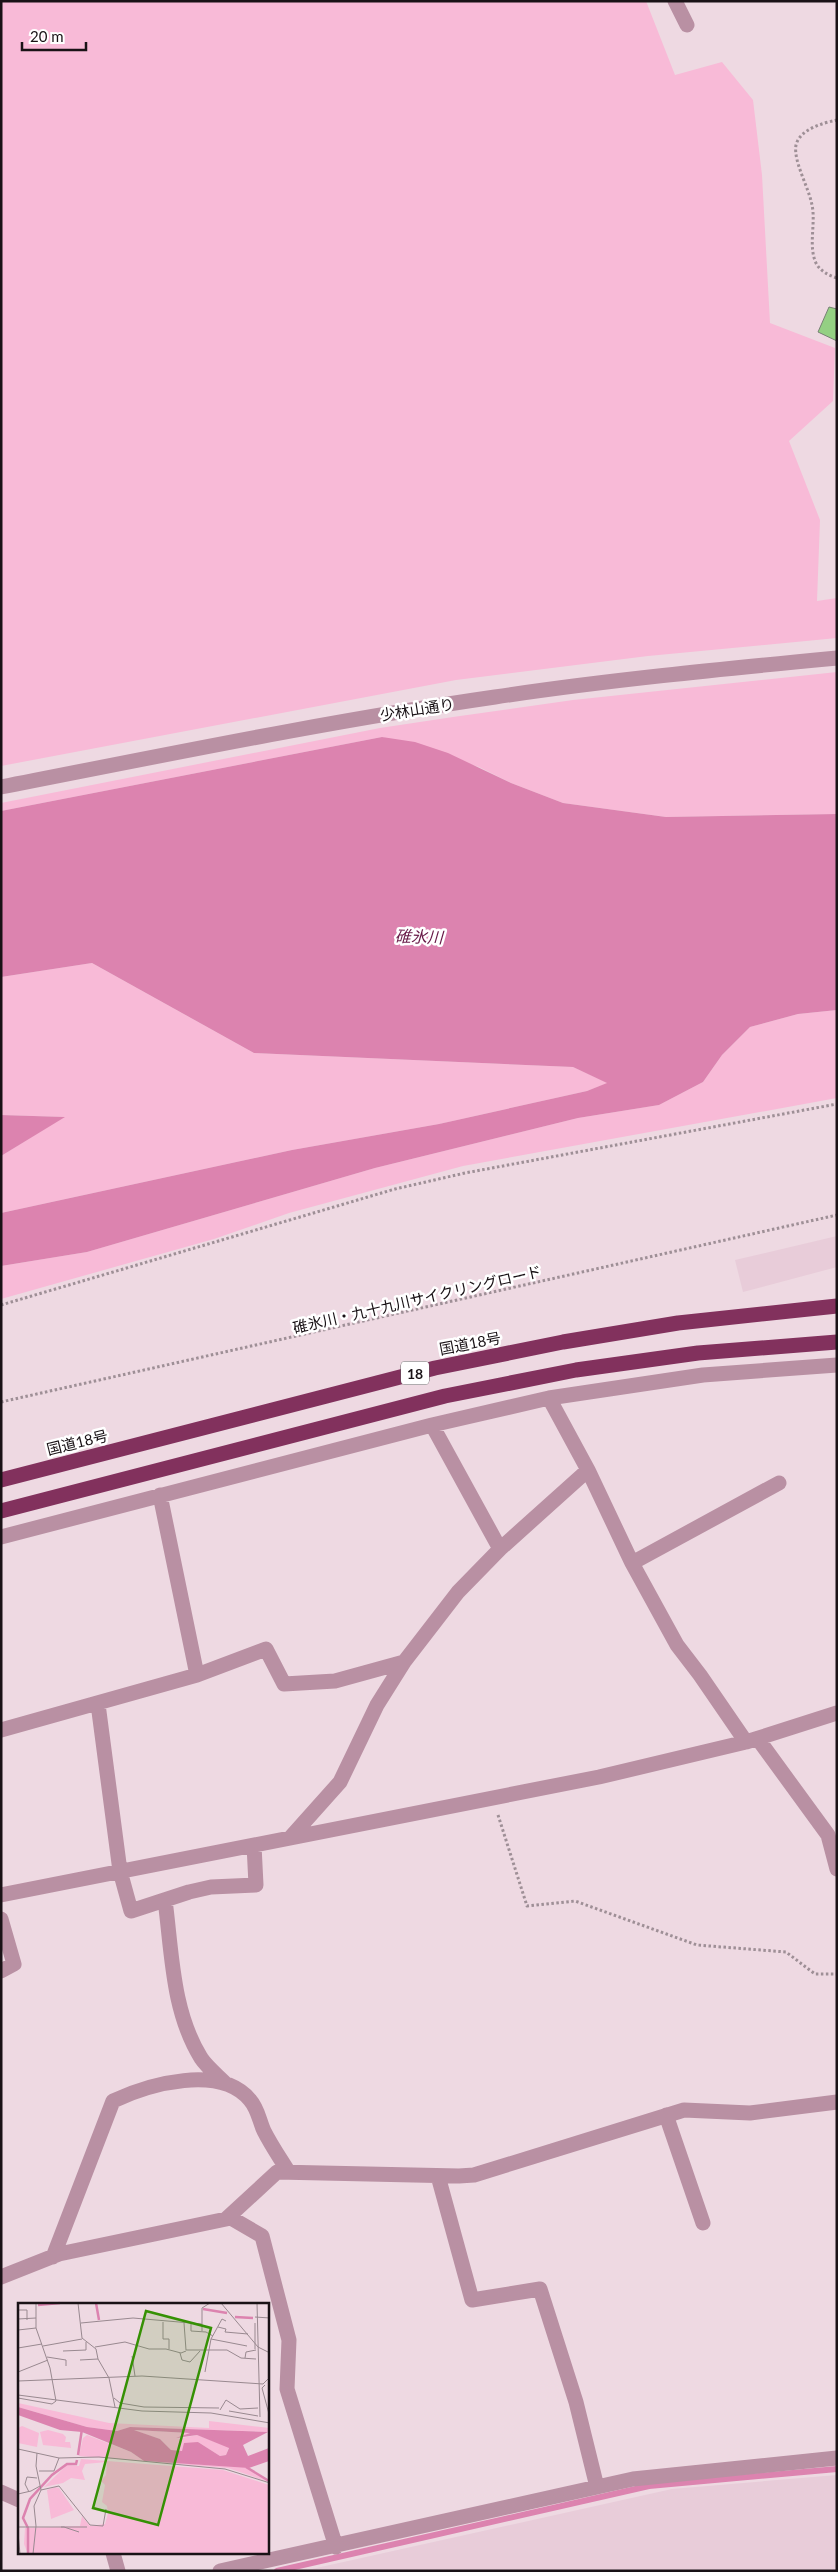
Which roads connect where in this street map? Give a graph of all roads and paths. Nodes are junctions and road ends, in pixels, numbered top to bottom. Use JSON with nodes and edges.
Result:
{"nodes":[{"id":1,"x":676,"y":1,"type":"edge"},
{"id":2,"x":687,"y":25,"type":"dead end"},
{"id":3,"x":837,"y":120,"type":"edge"},
{"id":4,"x":837,"y":278,"type":"edge"},
{"id":5,"x":837,"y":658,"type":"edge"},
{"id":6,"x":1,"y":787,"type":"edge"},
{"id":7,"x":837,"y":1104,"type":"edge"},
{"id":8,"x":837,"y":1215,"type":"edge"},
{"id":9,"x":1,"y":1304,"type":"edge"},
{"id":10,"x":837,"y":1306,"type":"edge"},
{"id":11,"x":837,"y":1342,"type":"edge"},
{"id":12,"x":837,"y":1365,"type":"edge"},
{"id":13,"x":549,"y":1398,"type":"junction"},
{"id":14,"x":1,"y":1402,"type":"edge"},
{"id":15,"x":432,"y":1425,"type":"junction"},
{"id":16,"x":588,"y":1470,"type":"junction"},
{"id":17,"x":1,"y":1480,"type":"edge"},
{"id":18,"x":779,"y":1483,"type":"dead end"},
{"id":19,"x":160,"y":1495,"type":"junction"},
{"id":20,"x":1,"y":1510,"type":"edge"},
{"id":21,"x":1,"y":1537,"type":"edge"},
{"id":22,"x":500,"y":1549,"type":"junction"},
{"id":23,"x":632,"y":1563,"type":"junction"},
{"id":24,"x":404,"y":1662,"type":"junction"},
{"id":25,"x":197,"y":1674,"type":"junction"},
{"id":26,"x":98,"y":1704,"type":"junction"},
{"id":27,"x":837,"y":1714,"type":"edge"},
{"id":28,"x":1,"y":1730,"type":"edge"},
{"id":29,"x":752,"y":1740,"type":"junction"},
{"id":30,"x":492,"y":1798,"type":"junction"},
{"id":31,"x":290,"y":1838,"type":"junction"},
{"id":32,"x":254,"y":1845,"type":"junction"},
{"id":33,"x":837,"y":1869,"type":"edge"},
{"id":34,"x":120,"y":1871,"type":"junction"},
{"id":35,"x":1,"y":1895,"type":"edge"},
{"id":36,"x":165,"y":1900,"type":"junction"},
{"id":37,"x":1,"y":1919,"type":"edge"},
{"id":38,"x":1,"y":1971,"type":"edge"},
{"id":39,"x":837,"y":1974,"type":"edge"},
{"id":40,"x":225,"y":2083,"type":"junction"},
{"id":41,"x":837,"y":2102,"type":"edge"},
{"id":42,"x":666,"y":2115,"type":"junction"},
{"id":43,"x":288,"y":2171,"type":"junction"},
{"id":44,"x":438,"y":2176,"type":"junction"},
{"id":45,"x":226,"y":2219,"type":"junction"},
{"id":46,"x":704,"y":2223,"type":"dead end"},
{"id":47,"x":53,"y":2257,"type":"junction"},
{"id":48,"x":1,"y":2277,"type":"edge"},
{"id":49,"x":837,"y":2458,"type":"edge"},
{"id":50,"x":597,"y":2487,"type":"junction"},
{"id":51,"x":1,"y":2492,"type":"edge"},
{"id":52,"x":18,"y":2500,"type":"edge"},
{"id":53,"x":336,"y":2546,"type":"junction"},
{"id":54,"x":113,"y":2554,"type":"edge"},
{"id":55,"x":257,"y":2558,"type":"edge"},
{"id":56,"x":118,"y":2571,"type":"edge"},
{"id":57,"x":220,"y":2571,"type":"edge"}],
"edges":[{"from":1,"to":2,"type":"street"},
{"from":3,"to":4,"type":"path"},
{"from":5,"to":6,"type":"street","name":"少林山通り"},
{"from":7,"to":9,"type":"path"},
{"from":8,"to":14,"type":"path","name":"碓氷川・九十九川サイクリングロード"},
{"from":10,"to":17,"type":"highway","name":"国道18号","number":"18"},
{"from":11,"to":20,"type":"highway","number":"18"},
{"from":12,"to":13,"type":"street"},
{"from":13,"to":15,"type":"street"},
{"from":13,"to":16,"type":"street"},
{"from":15,"to":19,"type":"street"},
{"from":15,"to":22,"type":"street"},
{"from":16,"to":22,"type":"street"},
{"from":16,"to":23,"type":"street"},
{"from":18,"to":23,"type":"street"},
{"from":19,"to":21,"type":"street"},
{"from":19,"to":25,"type":"street"},
{"from":22,"to":24,"type":"street"},
{"from":23,"to":29,"type":"street"},
{"from":24,"to":25,"type":"street"},
{"from":24,"to":31,"type":"street"},
{"from":25,"to":26,"type":"street"},
{"from":26,"to":28,"type":"street"},
{"from":26,"to":34,"type":"street"},
{"from":27,"to":29,"type":"street"},
{"from":29,"to":30,"type":"street"},
{"from":29,"to":33,"type":"street"},
{"from":30,"to":31,"type":"street"},
{"from":30,"to":39,"type":"path"},
{"from":31,"to":32,"type":"street"},
{"from":32,"to":34,"type":"street"},
{"from":32,"to":36,"type":"street"},
{"from":34,"to":35,"type":"street"},
{"from":34,"to":36,"type":"street"},
{"from":36,"to":40,"type":"street"},
{"from":37,"to":38,"type":"street"},
{"from":40,"to":43,"type":"street"},
{"from":40,"to":47,"type":"street"},
{"from":41,"to":42,"type":"street"},
{"from":42,"to":44,"type":"street"},
{"from":42,"to":46,"type":"street"},
{"from":43,"to":44,"type":"street"},
{"from":43,"to":45,"type":"street"},
{"from":44,"to":50,"type":"street"},
{"from":45,"to":47,"type":"street"},
{"from":45,"to":53,"type":"street"},
{"from":47,"to":48,"type":"street"},
{"from":49,"to":50,"type":"street"},
{"from":50,"to":53,"type":"street"},
{"from":51,"to":52,"type":"street"},
{"from":53,"to":55,"type":"street"},
{"from":54,"to":56,"type":"street"},
{"from":55,"to":57,"type":"street"}]}
